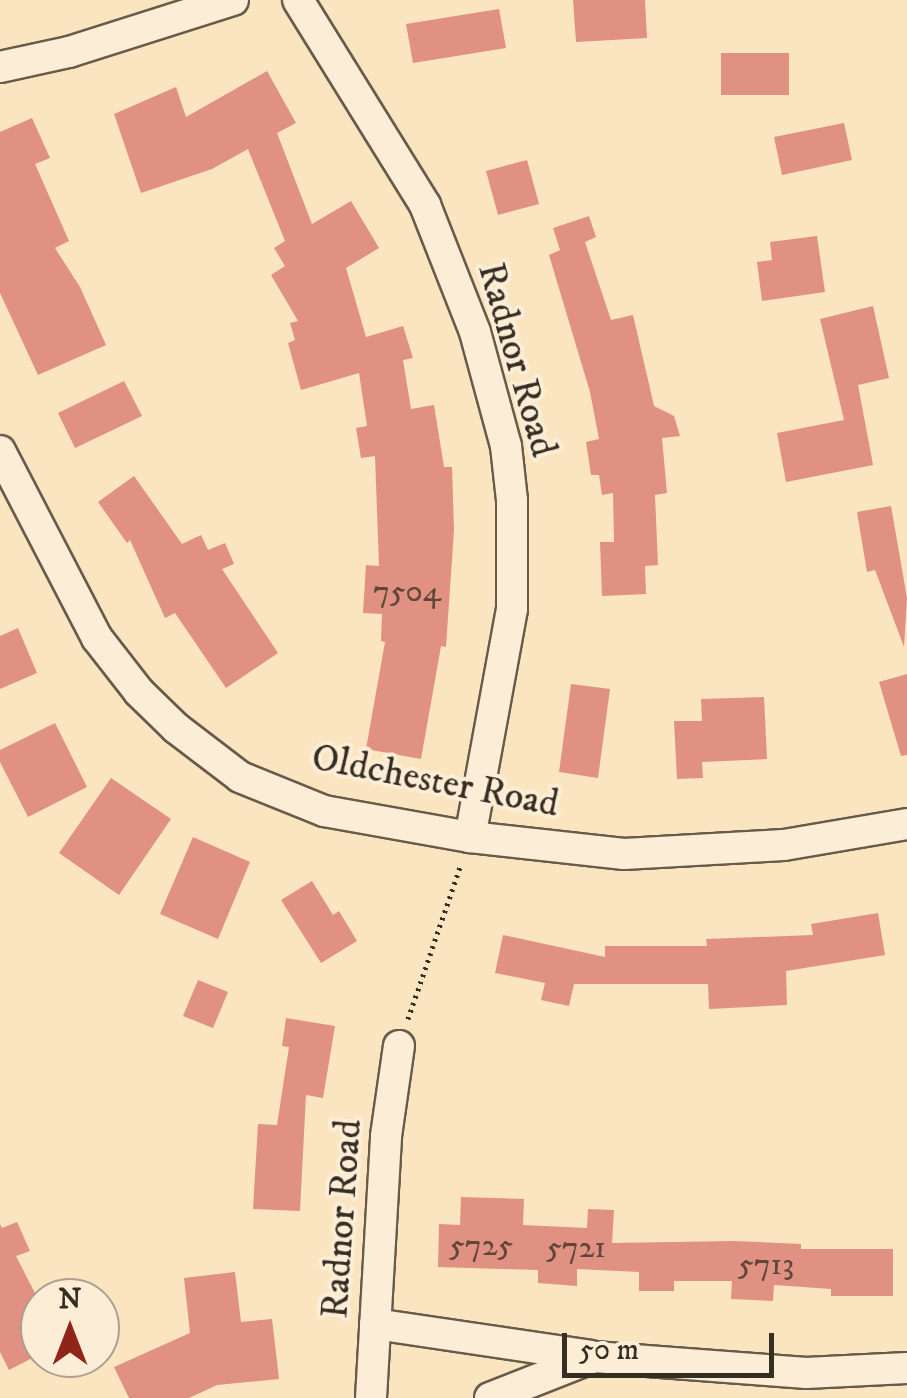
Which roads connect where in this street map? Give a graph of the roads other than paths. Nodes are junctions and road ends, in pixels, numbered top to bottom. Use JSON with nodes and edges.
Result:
{"nodes":[{"id":1,"x":232,"y":0,"type":"edge"},
{"id":2,"x":298,"y":0,"type":"edge"},
{"id":3,"x":0,"y":67,"type":"edge"},
{"id":4,"x":0,"y":451,"type":"edge"},
{"id":5,"x":907,"y":824,"type":"edge"},
{"id":6,"x":470,"y":837,"type":"junction"},
{"id":7,"x":400,"y":1046,"type":"road end"},
{"id":8,"x":375,"y":1324,"type":"junction"},
{"id":9,"x":594,"y":1357,"type":"junction"},
{"id":10,"x":907,"y":1368,"type":"edge"},
{"id":11,"x":807,"y":1386,"type":"edge"},
{"id":12,"x":371,"y":1398,"type":"edge"},
{"id":13,"x":490,"y":1398,"type":"edge"}],
"edges":[{"from":1,"to":3,"type":"street"},
{"from":2,"to":6,"type":"street","name":"Radnor Road"},
{"from":4,"to":6,"type":"street","name":"Oldchester Road"},
{"from":5,"to":6,"type":"street","name":"Oldchester Road"},
{"from":7,"to":8,"type":"street","name":"Radnor Road"},
{"from":8,"to":9,"type":"street"},
{"from":8,"to":12,"type":"street","name":"Radnor Road"},
{"from":9,"to":11,"type":"street"},
{"from":9,"to":13,"type":"street"},
{"from":10,"to":11,"type":"street"}]}
